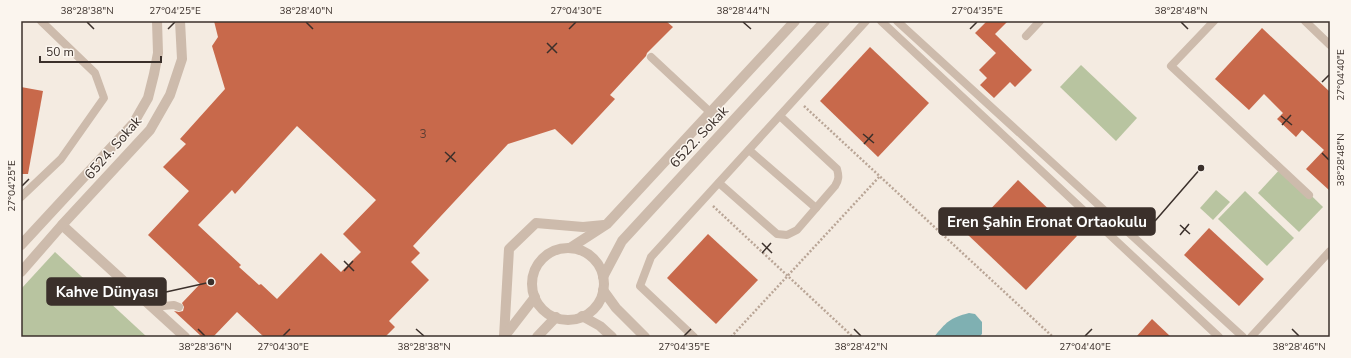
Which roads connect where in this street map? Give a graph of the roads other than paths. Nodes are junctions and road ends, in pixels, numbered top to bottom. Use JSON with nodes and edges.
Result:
{"nodes":[{"id":1,"x":41,"y":21,"type":"edge"},
{"id":2,"x":157,"y":21,"type":"edge"},
{"id":3,"x":180,"y":21,"type":"edge"},
{"id":4,"x":795,"y":21,"type":"edge"},
{"id":5,"x":825,"y":21,"type":"edge"},
{"id":6,"x":866,"y":21,"type":"edge"},
{"id":7,"x":881,"y":21,"type":"edge"},
{"id":8,"x":898,"y":21,"type":"edge"},
{"id":9,"x":1040,"y":21,"type":"edge"},
{"id":10,"x":1214,"y":21,"type":"edge"},
{"id":11,"x":1305,"y":21,"type":"edge"},
{"id":12,"x":1026,"y":36,"type":"dead end"},
{"id":13,"x":1330,"y":45,"type":"edge"},
{"id":14,"x":651,"y":56,"type":"dead end"},
{"id":15,"x":710,"y":112,"type":"junction"},
{"id":16,"x":780,"y":116,"type":"junction"},
{"id":17,"x":749,"y":150,"type":"junction"},
{"id":18,"x":719,"y":183,"type":"junction"},
{"id":19,"x":1309,"y":195,"type":"dead end"},
{"id":20,"x":21,"y":197,"type":"edge"},
{"id":21,"x":816,"y":208,"type":"junction"},
{"id":22,"x":606,"y":224,"type":"junction"},
{"id":23,"x":62,"y":225,"type":"junction"},
{"id":24,"x":21,"y":246,"type":"edge"},
{"id":25,"x":570,"y":248,"type":"junction"},
{"id":26,"x":1330,"y":251,"type":"edge"},
{"id":27,"x":21,"y":272,"type":"edge"},
{"id":28,"x":603,"y":277,"type":"junction"},
{"id":29,"x":603,"y":290,"type":"junction"},
{"id":30,"x":535,"y":297,"type":"junction"},
{"id":31,"x":179,"y":307,"type":"dead end"},
{"id":32,"x":152,"y":308,"type":"junction"},
{"id":33,"x":582,"y":316,"type":"junction"},
{"id":34,"x":556,"y":317,"type":"junction"},
{"id":35,"x":185,"y":337,"type":"edge"},
{"id":36,"x":504,"y":337,"type":"edge"},
{"id":37,"x":537,"y":337,"type":"edge"},
{"id":38,"x":612,"y":337,"type":"edge"},
{"id":39,"x":645,"y":337,"type":"edge"},
{"id":40,"x":694,"y":337,"type":"edge"},
{"id":41,"x":1219,"y":337,"type":"edge"},
{"id":42,"x":1243,"y":337,"type":"edge"},
{"id":43,"x":1251,"y":337,"type":"edge"}],
"edges":[{"from":1,"to":20,"type":"lane"},
{"from":2,"to":24,"type":"street","name":"6524. Sokak"},
{"from":3,"to":23,"type":"street","name":"6524. Sokak"},
{"from":4,"to":15,"type":"street","name":"6522. Sokak"},
{"from":5,"to":28,"type":"street","name":"6522. Sokak"},
{"from":6,"to":16,"type":"lane"},
{"from":7,"to":41,"type":"lane"},
{"from":8,"to":42,"type":"lane"},
{"from":9,"to":12,"type":"lane"},
{"from":10,"to":19,"type":"lane"},
{"from":11,"to":13,"type":"lane"},
{"from":14,"to":15,"type":"lane"},
{"from":15,"to":22,"type":"street","name":"6522. Sokak"},
{"from":16,"to":17,"type":"lane"},
{"from":16,"to":21,"type":"lane"},
{"from":17,"to":18,"type":"lane"},
{"from":17,"to":21,"type":"lane"},
{"from":18,"to":21,"type":"lane"},
{"from":18,"to":40,"type":"lane"},
{"from":22,"to":25,"type":"street","name":"6522. Sokak"},
{"from":22,"to":36,"type":"street"},
{"from":23,"to":27,"type":"street","name":"6524. Sokak"},
{"from":23,"to":32,"type":"street"},
{"from":25,"to":28,"type":"street"},
{"from":25,"to":30,"type":"street"},
{"from":26,"to":43,"type":"lane"},
{"from":28,"to":29,"type":"street"},
{"from":29,"to":33,"type":"street"},
{"from":29,"to":39,"type":"street"},
{"from":30,"to":34,"type":"street"},
{"from":30,"to":36,"type":"street"},
{"from":31,"to":32,"type":"lane"},
{"from":32,"to":35,"type":"street"},
{"from":33,"to":34,"type":"street"},
{"from":33,"to":38,"type":"street"},
{"from":34,"to":37,"type":"street"}]}
